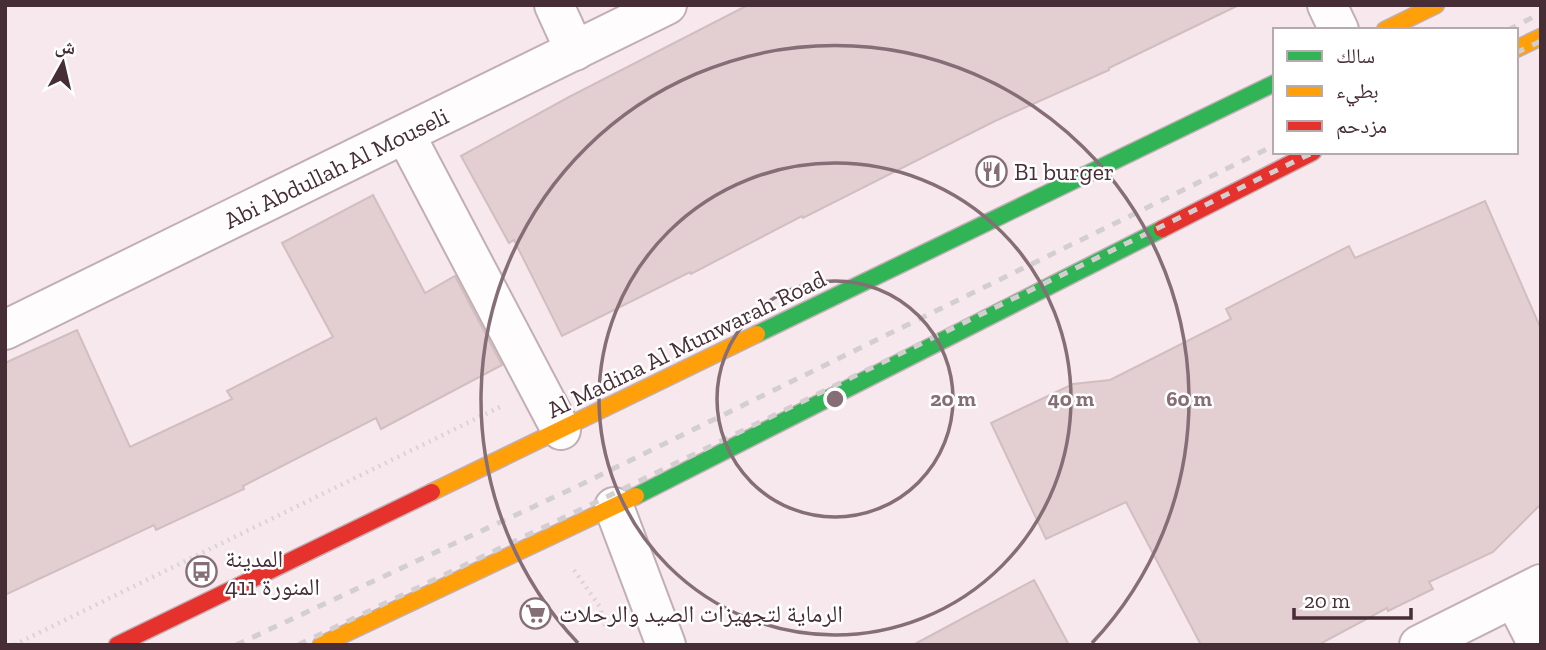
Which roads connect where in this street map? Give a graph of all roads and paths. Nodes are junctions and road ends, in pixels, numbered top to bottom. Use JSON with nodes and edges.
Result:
{"nodes":[{"id":1,"x":554,"y":5,"type":"edge"},
{"id":2,"x":667,"y":5,"type":"edge"},
{"id":3,"x":1327,"y":5,"type":"edge"},
{"id":4,"x":1436,"y":5,"type":"edge"},
{"id":5,"x":1338,"y":28,"type":"edge"},
{"id":6,"x":1389,"y":28,"type":"edge"},
{"id":7,"x":1541,"y":37,"type":"edge"},
{"id":8,"x":1518,"y":48,"type":"edge"},
{"id":9,"x":575,"y":51,"type":"junction"},
{"id":10,"x":1273,"y":84,"type":"edge"},
{"id":11,"x":405,"y":134,"type":"junction"},
{"id":12,"x":1309,"y":154,"type":"edge"},
{"id":13,"x":5,"y":330,"type":"edge"},
{"id":14,"x":539,"y":388,"type":"junction"},
{"id":15,"x":561,"y":430,"type":"junction"},
{"id":16,"x":614,"y":507,"type":"junction"},
{"id":17,"x":1527,"y":591,"type":"edge"},
{"id":18,"x":14,"y":645,"type":"edge"},
{"id":19,"x":117,"y":645,"type":"edge"},
{"id":20,"x":321,"y":645,"type":"edge"},
{"id":21,"x":666,"y":645,"type":"edge"},
{"id":22,"x":1419,"y":645,"type":"edge"},
{"id":23,"x":1538,"y":645,"type":"edge"}],
"edges":[{"from":1,"to":9,"type":"street"},
{"from":2,"to":9,"type":"street","name":"Abi Abdullah Al Mouseli"},
{"from":3,"to":5,"type":"street"},
{"from":4,"to":6,"type":"main road"},
{"from":7,"to":8,"type":"main road"},
{"from":9,"to":11,"type":"street","name":"Abi Abdullah Al Mouseli"},
{"from":10,"to":15,"type":"main road","name":"Al Madina Al Munwarah Road"},
{"from":11,"to":13,"type":"street","name":"Abi Abdullah Al Mouseli"},
{"from":11,"to":14,"type":"street"},
{"from":12,"to":16,"type":"main road"},
{"from":14,"to":15,"type":"street"},
{"from":14,"to":18,"type":"path"},
{"from":15,"to":19,"type":"main road","name":"Al Madina Al Munwarah Road"},
{"from":16,"to":20,"type":"main road"},
{"from":16,"to":21,"type":"street"},
{"from":17,"to":22,"type":"street"},
{"from":17,"to":23,"type":"street"}]}
